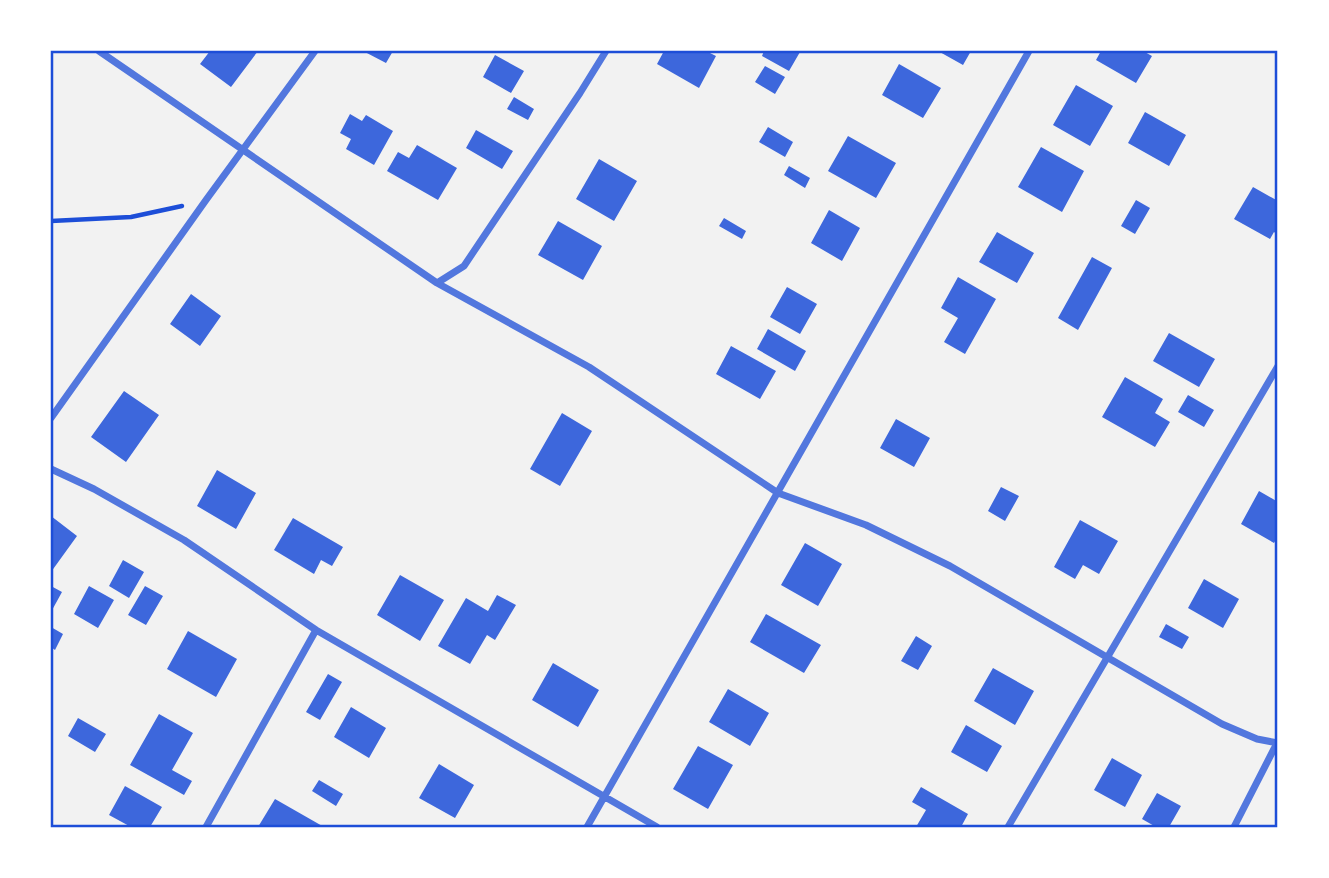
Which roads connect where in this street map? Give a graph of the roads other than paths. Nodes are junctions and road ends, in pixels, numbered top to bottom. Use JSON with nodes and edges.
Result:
{"nodes":[{"id":1,"x":99,"y":51,"type":"edge"},
{"id":2,"x":315,"y":51,"type":"edge"},
{"id":3,"x":606,"y":51,"type":"edge"},
{"id":4,"x":1029,"y":51,"type":"edge"},
{"id":5,"x":243,"y":150,"type":"junction"},
{"id":6,"x":437,"y":283,"type":"junction"},
{"id":7,"x":1278,"y":366,"type":"edge"},
{"id":8,"x":51,"y":418,"type":"edge"},
{"id":9,"x":51,"y":469,"type":"edge"},
{"id":10,"x":778,"y":493,"type":"junction"},
{"id":11,"x":316,"y":630,"type":"junction"},
{"id":12,"x":1107,"y":658,"type":"junction"},
{"id":13,"x":1278,"y":742,"type":"edge"},
{"id":14,"x":604,"y":797,"type":"junction"},
{"id":15,"x":206,"y":827,"type":"edge"},
{"id":16,"x":587,"y":827,"type":"edge"},
{"id":17,"x":657,"y":827,"type":"edge"},
{"id":18,"x":1008,"y":827,"type":"edge"},
{"id":19,"x":1234,"y":827,"type":"edge"}],
"edges":[{"from":1,"to":5,"type":"street"},
{"from":2,"to":5,"type":"street"},
{"from":3,"to":6,"type":"street"},
{"from":4,"to":10,"type":"street"},
{"from":5,"to":6,"type":"street"},
{"from":5,"to":8,"type":"street"},
{"from":6,"to":10,"type":"street"},
{"from":7,"to":12,"type":"street"},
{"from":9,"to":11,"type":"street"},
{"from":10,"to":12,"type":"street"},
{"from":10,"to":14,"type":"street"},
{"from":11,"to":14,"type":"street"},
{"from":11,"to":15,"type":"street"},
{"from":12,"to":13,"type":"street"},
{"from":12,"to":18,"type":"street"},
{"from":13,"to":19,"type":"street"},
{"from":14,"to":16,"type":"street"},
{"from":14,"to":17,"type":"street"}]}
